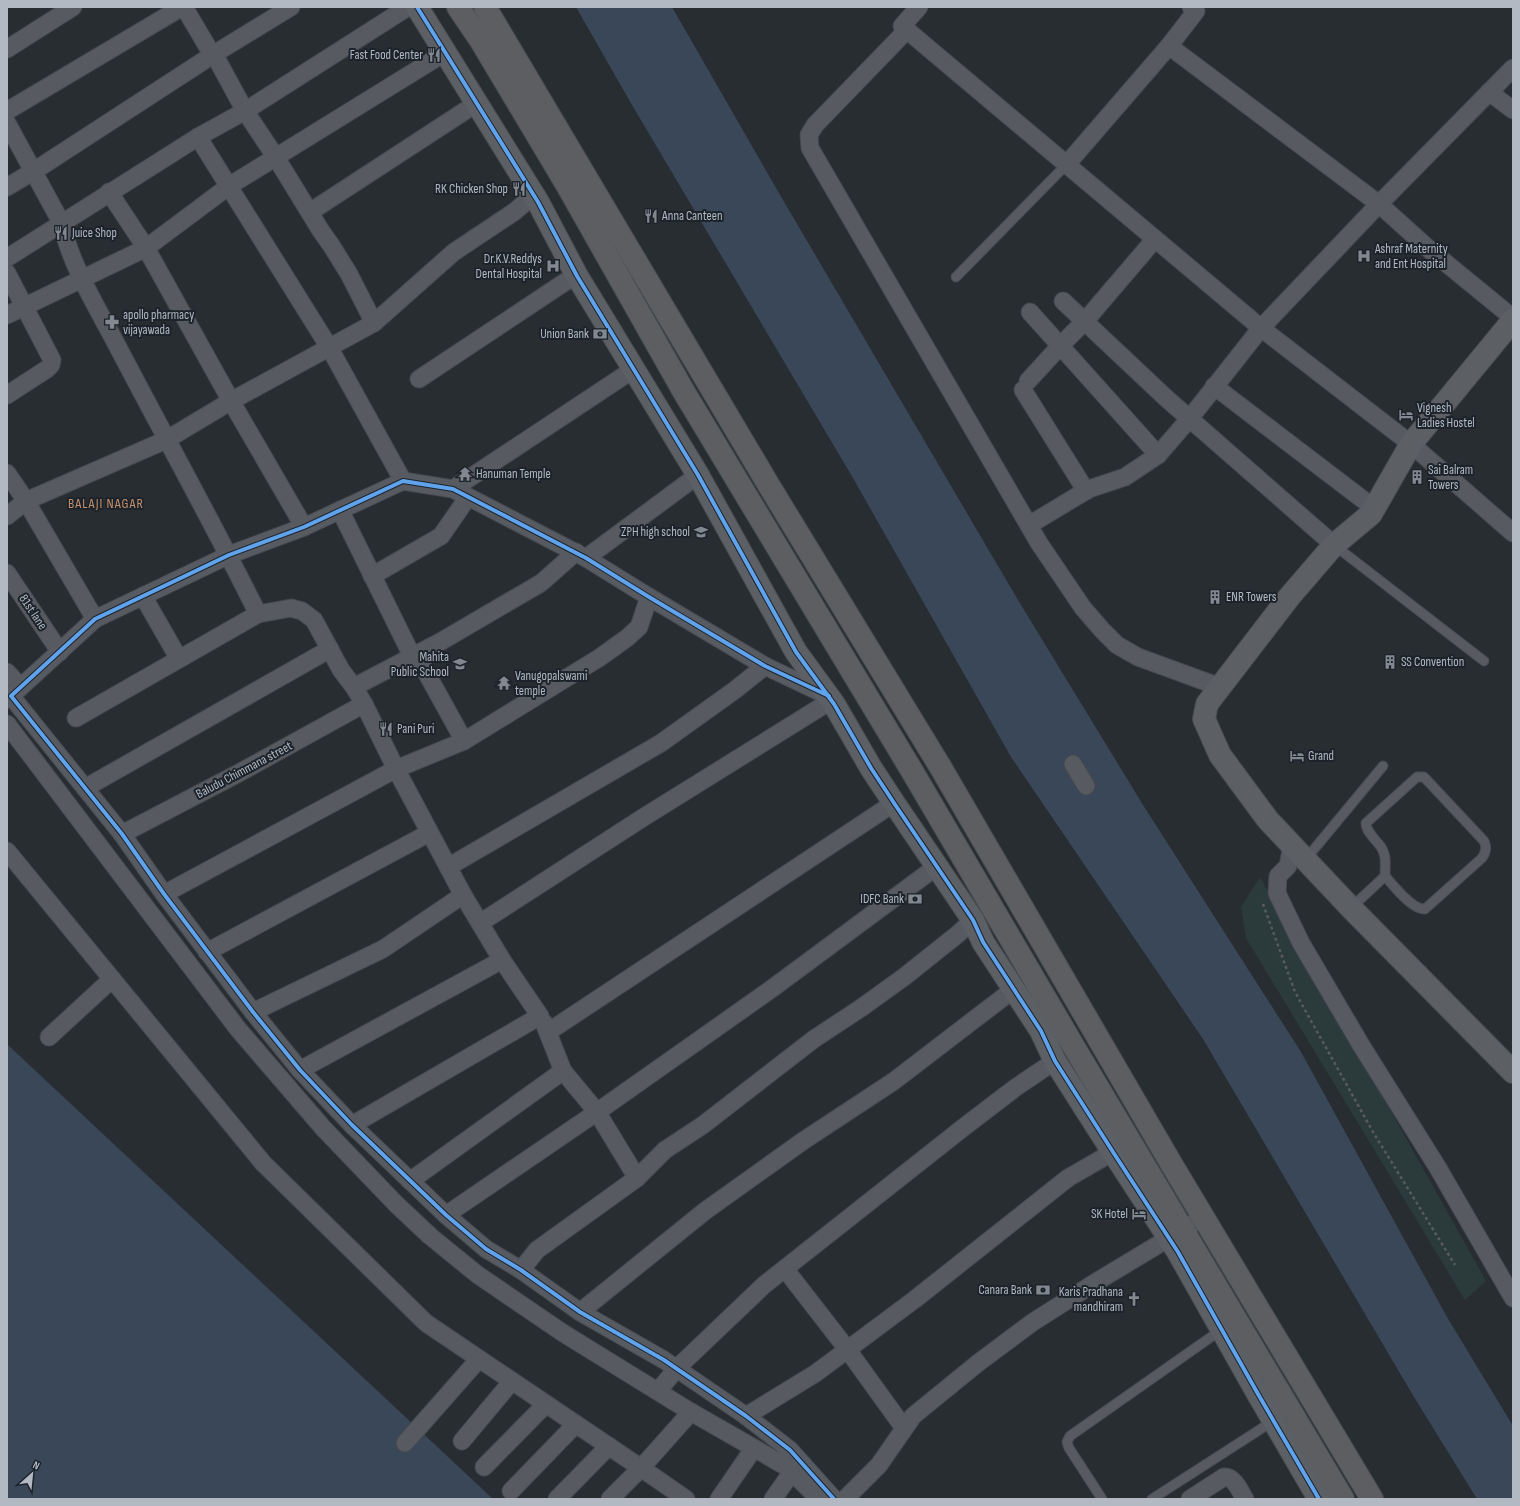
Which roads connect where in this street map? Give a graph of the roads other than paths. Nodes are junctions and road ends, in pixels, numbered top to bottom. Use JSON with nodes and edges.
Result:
{"nodes":[{"id":1,"x":72,"y":7,"type":"edge"},
{"id":2,"x":291,"y":7,"type":"edge"},
{"id":3,"x":408,"y":7,"type":"edge"},
{"id":4,"x":417,"y":7,"type":"edge"},
{"id":5,"x":458,"y":7,"type":"edge"},
{"id":6,"x":485,"y":7,"type":"edge"},
{"id":7,"x":919,"y":7,"type":"edge"},
{"id":8,"x":1191,"y":7,"type":"edge"},
{"id":9,"x":186,"y":8,"type":"edge"},
{"id":10,"x":388,"y":12,"type":"edge"},
{"id":11,"x":907,"y":30,"type":"junction"},
{"id":12,"x":1169,"y":46,"type":"junction"},
{"id":13,"x":7,"y":49,"type":"edge"},
{"id":14,"x":446,"y":52,"type":"junction"},
{"id":15,"x":214,"y":54,"type":"junction"},
{"id":16,"x":1513,"y":68,"type":"edge"},
{"id":17,"x":1489,"y":92,"type":"junction"},
{"id":18,"x":476,"y":103,"type":"junction"},
{"id":19,"x":1513,"y":110,"type":"edge"},
{"id":20,"x":7,"y":111,"type":"edge"},
{"id":21,"x":245,"y":111,"type":"junction"},
{"id":22,"x":7,"y":123,"type":"edge"},
{"id":23,"x":198,"y":137,"type":"junction"},
{"id":24,"x":275,"y":156,"type":"junction"},
{"id":25,"x":1067,"y":164,"type":"junction"},
{"id":26,"x":34,"y":171,"type":"junction"},
{"id":27,"x":229,"y":186,"type":"junction"},
{"id":28,"x":7,"y":187,"type":"edge"},
{"id":29,"x":109,"y":192,"type":"junction"},
{"id":30,"x":534,"y":195,"type":"junction"},
{"id":31,"x":1379,"y":204,"type":"junction"},
{"id":32,"x":310,"y":212,"type":"junction"},
{"id":33,"x":62,"y":224,"type":"junction"},
{"id":34,"x":1155,"y":239,"type":"junction"},
{"id":35,"x":146,"y":248,"type":"junction"},
{"id":36,"x":7,"y":258,"type":"edge"},
{"id":37,"x":7,"y":273,"type":"edge"},
{"id":38,"x":577,"y":276,"type":"junction"},
{"id":39,"x":956,"y":277,"type":"dead end"},
{"id":40,"x":83,"y":279,"type":"junction"},
{"id":41,"x":1063,"y":301,"type":"dead end"},
{"id":42,"x":25,"y":306,"type":"junction"},
{"id":43,"x":1030,"y":312,"type":"dead end"},
{"id":44,"x":7,"y":315,"type":"edge"},
{"id":45,"x":1513,"y":319,"type":"edge"},
{"id":46,"x":1085,"y":321,"type":"junction"},
{"id":47,"x":374,"y":323,"type":"junction"},
{"id":48,"x":1261,"y":328,"type":"junction"},
{"id":49,"x":1061,"y":345,"type":"junction"},
{"id":50,"x":328,"y":347,"type":"junction"},
{"id":51,"x":634,"y":369,"type":"junction"},
{"id":52,"x":419,"y":379,"type":"dead end"},
{"id":53,"x":1214,"y":386,"type":"junction"},
{"id":54,"x":7,"y":395,"type":"edge"},
{"id":55,"x":230,"y":401,"type":"junction"},
{"id":56,"x":1190,"y":418,"type":"junction"},
{"id":57,"x":166,"y":440,"type":"junction"},
{"id":58,"x":1411,"y":444,"type":"junction"},
{"id":59,"x":1158,"y":455,"type":"junction"},
{"id":60,"x":7,"y":473,"type":"edge"},
{"id":61,"x":698,"y":474,"type":"junction"},
{"id":62,"x":403,"y":481,"type":"junction"},
{"id":63,"x":453,"y":489,"type":"junction"},
{"id":64,"x":1086,"y":491,"type":"junction"},
{"id":65,"x":468,"y":497,"type":"junction"},
{"id":66,"x":26,"y":501,"type":"junction"},
{"id":67,"x":1374,"y":508,"type":"junction"},
{"id":68,"x":340,"y":510,"type":"junction"},
{"id":69,"x":7,"y":516,"type":"edge"},
{"id":70,"x":1029,"y":525,"type":"junction"},
{"id":71,"x":304,"y":527,"type":"junction"},
{"id":72,"x":1513,"y":533,"type":"edge"},
{"id":73,"x":1334,"y":546,"type":"junction"},
{"id":74,"x":229,"y":555,"type":"junction"},
{"id":75,"x":581,"y":555,"type":"junction"},
{"id":76,"x":7,"y":573,"type":"edge"},
{"id":77,"x":372,"y":576,"type":"junction"},
{"id":78,"x":143,"y":596,"type":"junction"},
{"id":79,"x":649,"y":597,"type":"junction"},
{"id":80,"x":258,"y":614,"type":"junction"},
{"id":81,"x":95,"y":619,"type":"junction"},
{"id":82,"x":330,"y":649,"type":"junction"},
{"id":83,"x":60,"y":652,"type":"junction"},
{"id":84,"x":414,"y":655,"type":"junction"},
{"id":85,"x":179,"y":659,"type":"junction"},
{"id":86,"x":1484,"y":661,"type":"dead end"},
{"id":87,"x":765,"y":666,"type":"junction"},
{"id":88,"x":7,"y":672,"type":"edge"},
{"id":89,"x":354,"y":687,"type":"junction"},
{"id":90,"x":1220,"y":687,"type":"junction"},
{"id":91,"x":831,"y":698,"type":"junction"},
{"id":92,"x":9,"y":699,"type":"edge"},
{"id":93,"x":364,"y":704,"type":"junction"},
{"id":94,"x":76,"y":718,"type":"dead end"},
{"id":95,"x":7,"y":724,"type":"edge"},
{"id":96,"x":464,"y":741,"type":"junction"},
{"id":97,"x":1074,"y":764,"type":"dead end"},
{"id":98,"x":1383,"y":766,"type":"dead end"},
{"id":99,"x":396,"y":769,"type":"junction"},
{"id":100,"x":1086,"y":786,"type":"dead end"},
{"id":101,"x":85,"y":788,"type":"junction"},
{"id":102,"x":894,"y":803,"type":"junction"},
{"id":103,"x":430,"y":833,"type":"junction"},
{"id":104,"x":122,"y":834,"type":"junction"},
{"id":105,"x":7,"y":851,"type":"edge"},
{"id":106,"x":1299,"y":852,"type":"junction"},
{"id":107,"x":448,"y":867,"type":"junction"},
{"id":108,"x":936,"y":867,"type":"junction"},
{"id":109,"x":1385,"y":876,"type":"junction"},
{"id":110,"x":164,"y":894,"type":"junction"},
{"id":111,"x":463,"y":896,"type":"junction"},
{"id":112,"x":1351,"y":908,"type":"junction"},
{"id":113,"x":973,"y":920,"type":"junction"},
{"id":114,"x":480,"y":923,"type":"junction"},
{"id":115,"x":207,"y":952,"type":"junction"},
{"id":116,"x":502,"y":960,"type":"junction"},
{"id":117,"x":112,"y":979,"type":"junction"},
{"id":118,"x":1014,"y":989,"type":"junction"},
{"id":119,"x":253,"y":1012,"type":"junction"},
{"id":120,"x":540,"y":1016,"type":"junction"},
{"id":121,"x":548,"y":1032,"type":"junction"},
{"id":122,"x":49,"y":1037,"type":"dead end"},
{"id":123,"x":1055,"y":1061,"type":"junction"},
{"id":124,"x":300,"y":1070,"type":"junction"},
{"id":125,"x":563,"y":1071,"type":"junction"},
{"id":126,"x":1513,"y":1072,"type":"edge"},
{"id":127,"x":597,"y":1112,"type":"junction"},
{"id":128,"x":352,"y":1125,"type":"junction"},
{"id":129,"x":1113,"y":1152,"type":"junction"},
{"id":130,"x":637,"y":1178,"type":"junction"},
{"id":131,"x":410,"y":1181,"type":"junction"},
{"id":132,"x":446,"y":1215,"type":"junction"},
{"id":133,"x":1204,"y":1217,"type":"junction"},
{"id":134,"x":1177,"y":1234,"type":"junction"},
{"id":135,"x":785,"y":1269,"type":"junction"},
{"id":136,"x":521,"y":1270,"type":"junction"},
{"id":137,"x":1513,"y":1298,"type":"edge"},
{"id":138,"x":580,"y":1312,"type":"junction"},
{"id":139,"x":1221,"y":1330,"type":"junction"},
{"id":140,"x":847,"y":1349,"type":"junction"},
{"id":141,"x":479,"y":1359,"type":"junction"},
{"id":142,"x":677,"y":1368,"type":"junction"},
{"id":143,"x":512,"y":1381,"type":"junction"},
{"id":144,"x":658,"y":1391,"type":"junction"},
{"id":145,"x":546,"y":1404,"type":"junction"},
{"id":146,"x":691,"y":1412,"type":"junction"},
{"id":147,"x":746,"y":1416,"type":"junction"},
{"id":148,"x":1273,"y":1421,"type":"junction"},
{"id":149,"x":576,"y":1424,"type":"junction"},
{"id":150,"x":904,"y":1428,"type":"junction"},
{"id":151,"x":462,"y":1441,"type":"dead end"},
{"id":152,"x":405,"y":1443,"type":"dead end"},
{"id":153,"x":609,"y":1446,"type":"junction"},
{"id":154,"x":754,"y":1448,"type":"junction"},
{"id":155,"x":484,"y":1467,"type":"dead end"},
{"id":156,"x":641,"y":1468,"type":"junction"},
{"id":157,"x":792,"y":1472,"type":"junction"},
{"id":158,"x":511,"y":1491,"type":"dead end"},
{"id":159,"x":557,"y":1499,"type":"edge"},
{"id":160,"x":610,"y":1499,"type":"edge"},
{"id":161,"x":686,"y":1499,"type":"edge"},
{"id":162,"x":719,"y":1499,"type":"edge"},
{"id":163,"x":773,"y":1499,"type":"edge"},
{"id":164,"x":819,"y":1499,"type":"edge"},
{"id":165,"x":834,"y":1499,"type":"edge"},
{"id":166,"x":845,"y":1499,"type":"edge"},
{"id":167,"x":1102,"y":1499,"type":"edge"},
{"id":168,"x":1152,"y":1499,"type":"edge"},
{"id":169,"x":1190,"y":1499,"type":"edge"},
{"id":170,"x":1245,"y":1499,"type":"edge"},
{"id":171,"x":1319,"y":1499,"type":"edge"},
{"id":172,"x":1343,"y":1499,"type":"edge"},
{"id":173,"x":1372,"y":1499,"type":"edge"}],
"edges":[{"from":1,"to":13,"type":"street"},
{"from":2,"to":15,"type":"street"},
{"from":3,"to":10,"type":"street"},
{"from":4,"to":14,"type":"street"},
{"from":5,"to":134,"type":"highway"},
{"from":6,"to":133,"type":"highway"},
{"from":7,"to":11,"type":"street"},
{"from":8,"to":12,"type":"street"},
{"from":9,"to":15,"type":"street"},
{"from":9,"to":20,"type":"street"},
{"from":10,"to":21,"type":"street"},
{"from":11,"to":25,"type":"street"},
{"from":11,"to":70,"type":"street"},
{"from":12,"to":25,"type":"street"},
{"from":12,"to":31,"type":"street"},
{"from":14,"to":18,"type":"street"},
{"from":14,"to":24,"type":"street"},
{"from":15,"to":21,"type":"street"},
{"from":15,"to":26,"type":"street"},
{"from":16,"to":17,"type":"street"},
{"from":17,"to":19,"type":"street"},
{"from":17,"to":31,"type":"street"},
{"from":18,"to":30,"type":"street"},
{"from":18,"to":32,"type":"street"},
{"from":21,"to":23,"type":"street"},
{"from":21,"to":24,"type":"street"},
{"from":22,"to":26,"type":"street"},
{"from":23,"to":27,"type":"street"},
{"from":23,"to":29,"type":"street"},
{"from":24,"to":27,"type":"street"},
{"from":24,"to":32,"type":"street"},
{"from":25,"to":34,"type":"street"},
{"from":25,"to":39,"type":"lane"},
{"from":26,"to":28,"type":"street"},
{"from":26,"to":33,"type":"street"},
{"from":27,"to":35,"type":"street"},
{"from":27,"to":50,"type":"street"},
{"from":29,"to":33,"type":"street"},
{"from":29,"to":35,"type":"street"},
{"from":30,"to":38,"type":"street"},
{"from":30,"to":47,"type":"street"},
{"from":31,"to":45,"type":"street"},
{"from":31,"to":48,"type":"street"},
{"from":32,"to":47,"type":"street"},
{"from":33,"to":36,"type":"street"},
{"from":33,"to":40,"type":"street"},
{"from":34,"to":46,"type":"street"},
{"from":34,"to":48,"type":"street"},
{"from":35,"to":40,"type":"street"},
{"from":35,"to":55,"type":"street"},
{"from":37,"to":42,"type":"street"},
{"from":38,"to":51,"type":"street"},
{"from":38,"to":52,"type":"street"},
{"from":40,"to":42,"type":"street"},
{"from":40,"to":57,"type":"street"},
{"from":41,"to":46,"type":"street"},
{"from":42,"to":44,"type":"street"},
{"from":42,"to":54,"type":"street"},
{"from":43,"to":49,"type":"street"},
{"from":45,"to":58,"type":"street"},
{"from":46,"to":49,"type":"street"},
{"from":46,"to":56,"type":"street"},
{"from":47,"to":50,"type":"street"},
{"from":48,"to":53,"type":"street"},
{"from":48,"to":58,"type":"street"},
{"from":49,"to":59,"type":"street"},
{"from":49,"to":64,"type":"street"},
{"from":50,"to":55,"type":"street"},
{"from":50,"to":62,"type":"street"},
{"from":51,"to":61,"type":"street"},
{"from":51,"to":63,"type":"street"},
{"from":53,"to":56,"type":"street"},
{"from":53,"to":67,"type":"street"},
{"from":55,"to":57,"type":"street"},
{"from":55,"to":71,"type":"street"},
{"from":56,"to":59,"type":"street"},
{"from":56,"to":73,"type":"street"},
{"from":57,"to":66,"type":"street"},
{"from":57,"to":74,"type":"street"},
{"from":58,"to":67,"type":"street"},
{"from":58,"to":72,"type":"street"},
{"from":59,"to":64,"type":"street"},
{"from":60,"to":66,"type":"street"},
{"from":61,"to":75,"type":"street"},
{"from":61,"to":91,"type":"street"},
{"from":62,"to":63,"type":"street"},
{"from":62,"to":68,"type":"street"},
{"from":63,"to":65,"type":"street"},
{"from":64,"to":70,"type":"street"},
{"from":65,"to":75,"type":"street"},
{"from":65,"to":77,"type":"street"},
{"from":66,"to":69,"type":"street"},
{"from":66,"to":81,"type":"street"},
{"from":67,"to":73,"type":"street"},
{"from":68,"to":71,"type":"street"},
{"from":68,"to":77,"type":"street"},
{"from":70,"to":90,"type":"street"},
{"from":71,"to":74,"type":"street"},
{"from":73,"to":86,"type":"lane"},
{"from":73,"to":90,"type":"street"},
{"from":74,"to":78,"type":"street"},
{"from":74,"to":80,"type":"street"},
{"from":75,"to":79,"type":"street"},
{"from":75,"to":84,"type":"street"},
{"from":76,"to":83,"type":"street","name":"81st lane"},
{"from":77,"to":84,"type":"street"},
{"from":78,"to":81,"type":"street"},
{"from":78,"to":85,"type":"street"},
{"from":79,"to":87,"type":"street"},
{"from":79,"to":96,"type":"street"},
{"from":80,"to":82,"type":"street"},
{"from":80,"to":85,"type":"street"},
{"from":81,"to":83,"type":"street"},
{"from":82,"to":89,"type":"street"},
{"from":82,"to":101,"type":"street"},
{"from":83,"to":92,"type":"street"},
{"from":84,"to":89,"type":"street"},
{"from":84,"to":96,"type":"street"},
{"from":85,"to":94,"type":"street"},
{"from":87,"to":91,"type":"street"},
{"from":87,"to":107,"type":"street"},
{"from":88,"to":92,"type":"street"},
{"from":89,"to":93,"type":"street"},
{"from":90,"to":106,"type":"street"},
{"from":91,"to":102,"type":"street"},
{"from":91,"to":114,"type":"street"},
{"from":92,"to":101,"type":"street"},
{"from":93,"to":99,"type":"street"},
{"from":93,"to":104,"type":"street","name":"Baludu Chimmana street"},
{"from":95,"to":144,"type":"street"},
{"from":96,"to":99,"type":"street"},
{"from":97,"to":100,"type":"street"},
{"from":98,"to":106,"type":"lane"},
{"from":99,"to":103,"type":"street"},
{"from":99,"to":110,"type":"street"},
{"from":101,"to":104,"type":"street"},
{"from":102,"to":108,"type":"street"},
{"from":102,"to":121,"type":"street"},
{"from":103,"to":107,"type":"street"},
{"from":103,"to":115,"type":"street"},
{"from":104,"to":110,"type":"street"},
{"from":105,"to":117,"type":"street"},
{"from":106,"to":112,"type":"street"},
{"from":106,"to":137,"type":"street"},
{"from":107,"to":111,"type":"street"},
{"from":108,"to":113,"type":"street"},
{"from":108,"to":127,"type":"street"},
{"from":109,"to":109,"type":"lane"},
{"from":109,"to":112,"type":"lane"},
{"from":110,"to":115,"type":"street"},
{"from":111,"to":114,"type":"street"},
{"from":111,"to":119,"type":"street"},
{"from":112,"to":126,"type":"street"},
{"from":113,"to":118,"type":"street"},
{"from":113,"to":130,"type":"street"},
{"from":114,"to":116,"type":"street"},
{"from":115,"to":119,"type":"street"},
{"from":116,"to":120,"type":"street"},
{"from":116,"to":124,"type":"street"},
{"from":117,"to":122,"type":"street"},
{"from":117,"to":141,"type":"street"},
{"from":118,"to":123,"type":"street"},
{"from":118,"to":138,"type":"street"},
{"from":119,"to":124,"type":"street"},
{"from":120,"to":121,"type":"street"},
{"from":120,"to":128,"type":"street"},
{"from":121,"to":125,"type":"street"},
{"from":123,"to":129,"type":"street"},
{"from":123,"to":135,"type":"street"},
{"from":124,"to":128,"type":"street"},
{"from":125,"to":127,"type":"street"},
{"from":125,"to":131,"type":"street"},
{"from":127,"to":130,"type":"street"},
{"from":127,"to":132,"type":"street"},
{"from":128,"to":131,"type":"street"},
{"from":129,"to":134,"type":"street"},
{"from":129,"to":140,"type":"street"},
{"from":130,"to":136,"type":"street"},
{"from":131,"to":132,"type":"street"},
{"from":132,"to":136,"type":"street"},
{"from":133,"to":134,"type":"street"},
{"from":133,"to":173,"type":"highway"},
{"from":134,"to":139,"type":"street"},
{"from":134,"to":150,"type":"street"},
{"from":134,"to":172,"type":"highway"},
{"from":135,"to":140,"type":"street"},
{"from":135,"to":142,"type":"street"},
{"from":136,"to":138,"type":"street"},
{"from":138,"to":142,"type":"street"},
{"from":139,"to":148,"type":"street"},
{"from":139,"to":167,"type":"lane"},
{"from":140,"to":147,"type":"street"},
{"from":140,"to":150,"type":"street"},
{"from":141,"to":143,"type":"street"},
{"from":141,"to":152,"type":"street"},
{"from":142,"to":144,"type":"street"},
{"from":142,"to":147,"type":"street"},
{"from":143,"to":145,"type":"street"},
{"from":143,"to":151,"type":"street"},
{"from":144,"to":146,"type":"street"},
{"from":145,"to":149,"type":"street"},
{"from":145,"to":155,"type":"street"},
{"from":146,"to":154,"type":"street"},
{"from":146,"to":156,"type":"street"},
{"from":147,"to":165,"type":"street"},
{"from":148,"to":168,"type":"lane"},
{"from":148,"to":171,"type":"street"},
{"from":149,"to":153,"type":"street"},
{"from":149,"to":158,"type":"street"},
{"from":150,"to":166,"type":"street"},
{"from":153,"to":156,"type":"street"},
{"from":153,"to":159,"type":"street"},
{"from":154,"to":157,"type":"street"},
{"from":154,"to":162,"type":"street"},
{"from":156,"to":160,"type":"street"},
{"from":156,"to":161,"type":"street"},
{"from":157,"to":163,"type":"street"},
{"from":157,"to":164,"type":"street"},
{"from":169,"to":170,"type":"street"}]}
